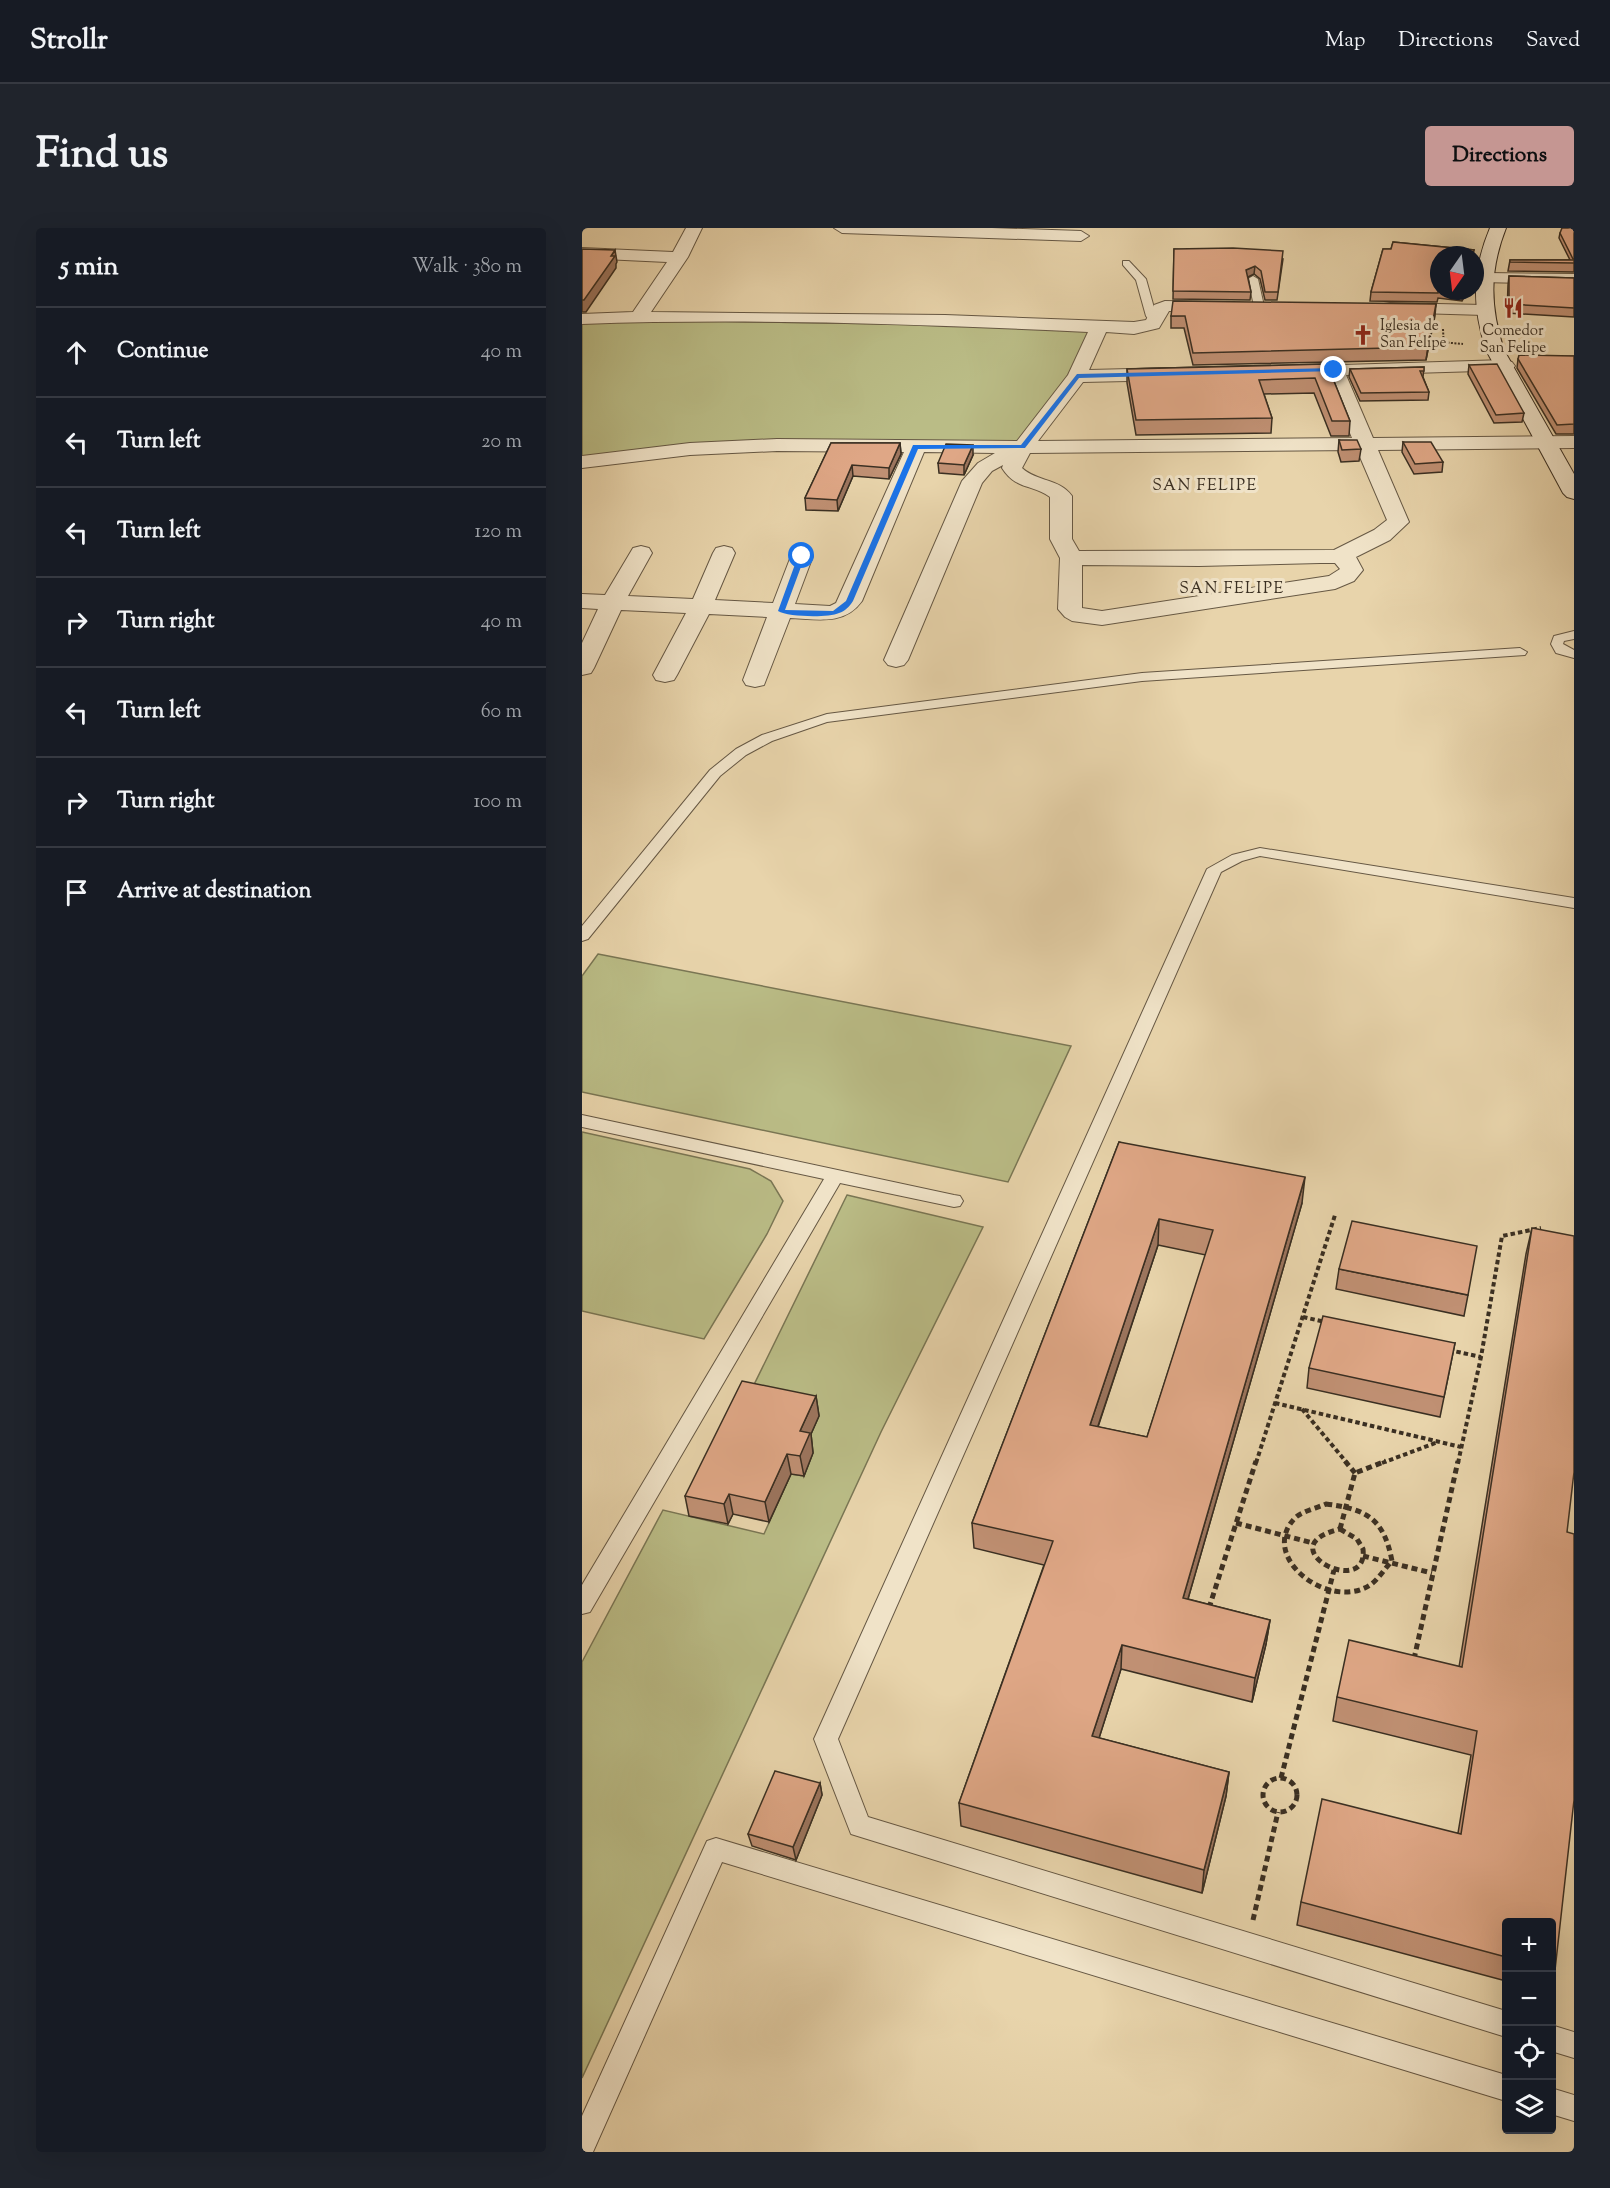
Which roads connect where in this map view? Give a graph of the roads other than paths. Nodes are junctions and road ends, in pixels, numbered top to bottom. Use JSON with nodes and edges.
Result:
{"nodes":[{"id":1,"x":694,"y":228,"type":"edge"},
{"id":2,"x":842,"y":228,"type":"edge"},
{"id":3,"x":1498,"y":228,"type":"edge"},
{"id":4,"x":1081,"y":236,"type":"dead end"},
{"id":5,"x":582,"y":253,"type":"edge"},
{"id":6,"x":679,"y":257,"type":"junction"},
{"id":7,"x":1126,"y":263,"type":"dead end"},
{"id":8,"x":1486,"y":278,"type":"junction"},
{"id":9,"x":1253,"y":279,"type":"edge"},
{"id":10,"x":1574,"y":279,"type":"edge"},
{"id":11,"x":1259,"y":306,"type":"junction"},
{"id":12,"x":1282,"y":307,"type":"edge"},
{"id":13,"x":1371,"y":308,"type":"edge"},
{"id":14,"x":1484,"y":310,"type":"junction"},
{"id":15,"x":638,"y":317,"type":"junction"},
{"id":16,"x":582,"y":319,"type":"edge"},
{"id":17,"x":1156,"y":322,"type":"junction"},
{"id":18,"x":1100,"y":326,"type":"junction"},
{"id":19,"x":1505,"y":366,"type":"junction"},
{"id":20,"x":1334,"y":370,"type":"junction"},
{"id":21,"x":1264,"y":372,"type":"edge"},
{"id":22,"x":1194,"y":373,"type":"edge"},
{"id":23,"x":1077,"y":376,"type":"junction"},
{"id":24,"x":1574,"y":442,"type":"edge"},
{"id":25,"x":1546,"y":443,"type":"junction"},
{"id":26,"x":1363,"y":444,"type":"junction"},
{"id":27,"x":915,"y":447,"type":"junction"},
{"id":28,"x":1023,"y":447,"type":"junction"},
{"id":29,"x":582,"y":462,"type":"edge"},
{"id":30,"x":1574,"y":493,"type":"edge"},
{"id":31,"x":642,"y":553,"type":"dead end"},
{"id":32,"x":724,"y":554,"type":"dead end"},
{"id":33,"x":802,"y":556,"type":"dead end"},
{"id":34,"x":1338,"y":557,"type":"junction"},
{"id":35,"x":1071,"y":558,"type":"junction"},
{"id":36,"x":582,"y":601,"type":"edge"},
{"id":37,"x":613,"y":602,"type":"junction"},
{"id":38,"x":701,"y":607,"type":"junction"},
{"id":39,"x":781,"y":611,"type":"junction"},
{"id":40,"x":1574,"y":635,"type":"edge"},
{"id":41,"x":1560,"y":648,"type":"junction"},
{"id":42,"x":1541,"y":650,"type":"dead end"},
{"id":43,"x":1520,"y":652,"type":"dead end"},
{"id":44,"x":1574,"y":654,"type":"edge"},
{"id":45,"x":896,"y":660,"type":"dead end"},
{"id":46,"x":582,"y":668,"type":"edge"},
{"id":47,"x":665,"y":675,"type":"dead end"},
{"id":48,"x":755,"y":680,"type":"dead end"},
{"id":49,"x":1574,"y":903,"type":"edge"},
{"id":50,"x":582,"y":936,"type":"edge"},
{"id":51,"x":582,"y":1121,"type":"edge"},
{"id":52,"x":835,"y":1176,"type":"junction"},
{"id":53,"x":954,"y":1201,"type":"dead end"},
{"id":54,"x":582,"y":1605,"type":"edge"},
{"id":55,"x":1502,"y":2023,"type":"edge"},
{"id":56,"x":1556,"y":2040,"type":"edge"},
{"id":57,"x":1574,"y":2045,"type":"edge"},
{"id":58,"x":1502,"y":2087,"type":"edge"},
{"id":59,"x":1556,"y":2103,"type":"edge"},
{"id":60,"x":1574,"y":2108,"type":"edge"},
{"id":61,"x":582,"y":2146,"type":"edge"}],
"edges":[{"from":1,"to":6,"type":"street"},
{"from":2,"to":4,"type":"street"},
{"from":3,"to":8,"type":"street"},
{"from":5,"to":6,"type":"street"},
{"from":6,"to":15,"type":"street"},
{"from":7,"to":17,"type":"lane"},
{"from":8,"to":10,"type":"street"},
{"from":8,"to":14,"type":"street"},
{"from":9,"to":11,"type":"lane"},
{"from":11,"to":12,"type":"street"},
{"from":11,"to":17,"type":"street"},
{"from":13,"to":14,"type":"street"},
{"from":14,"to":19,"type":"street"},
{"from":15,"to":16,"type":"street"},
{"from":15,"to":18,"type":"street"},
{"from":17,"to":18,"type":"street"},
{"from":18,"to":23,"type":"street"},
{"from":19,"to":20,"type":"street"},
{"from":19,"to":25,"type":"street"},
{"from":20,"to":21,"type":"street"},
{"from":20,"to":26,"type":"street"},
{"from":22,"to":23,"type":"street"},
{"from":23,"to":28,"type":"street"},
{"from":24,"to":25,"type":"street"},
{"from":25,"to":26,"type":"street"},
{"from":25,"to":30,"type":"street"},
{"from":26,"to":28,"type":"street"},
{"from":26,"to":34,"type":"street"},
{"from":27,"to":28,"type":"street"},
{"from":27,"to":29,"type":"street"},
{"from":27,"to":39,"type":"street"},
{"from":28,"to":35,"type":"street"},
{"from":28,"to":45,"type":"street"},
{"from":31,"to":37,"type":"street"},
{"from":32,"to":38,"type":"street"},
{"from":33,"to":39,"type":"street"},
{"from":34,"to":35,"type":"street"},
{"from":34,"to":35,"type":"street"},
{"from":36,"to":37,"type":"street"},
{"from":37,"to":38,"type":"street"},
{"from":37,"to":46,"type":"street"},
{"from":38,"to":39,"type":"street"},
{"from":38,"to":47,"type":"street"},
{"from":39,"to":48,"type":"street"},
{"from":40,"to":41,"type":"lane"},
{"from":41,"to":42,"type":"lane"},
{"from":41,"to":44,"type":"lane"},
{"from":43,"to":50,"type":"lane"},
{"from":49,"to":55,"type":"lane"},
{"from":51,"to":52,"type":"lane"},
{"from":52,"to":53,"type":"lane"},
{"from":52,"to":54,"type":"lane"},
{"from":56,"to":57,"type":"lane"},
{"from":58,"to":61,"type":"lane"},
{"from":59,"to":60,"type":"lane"}]}
